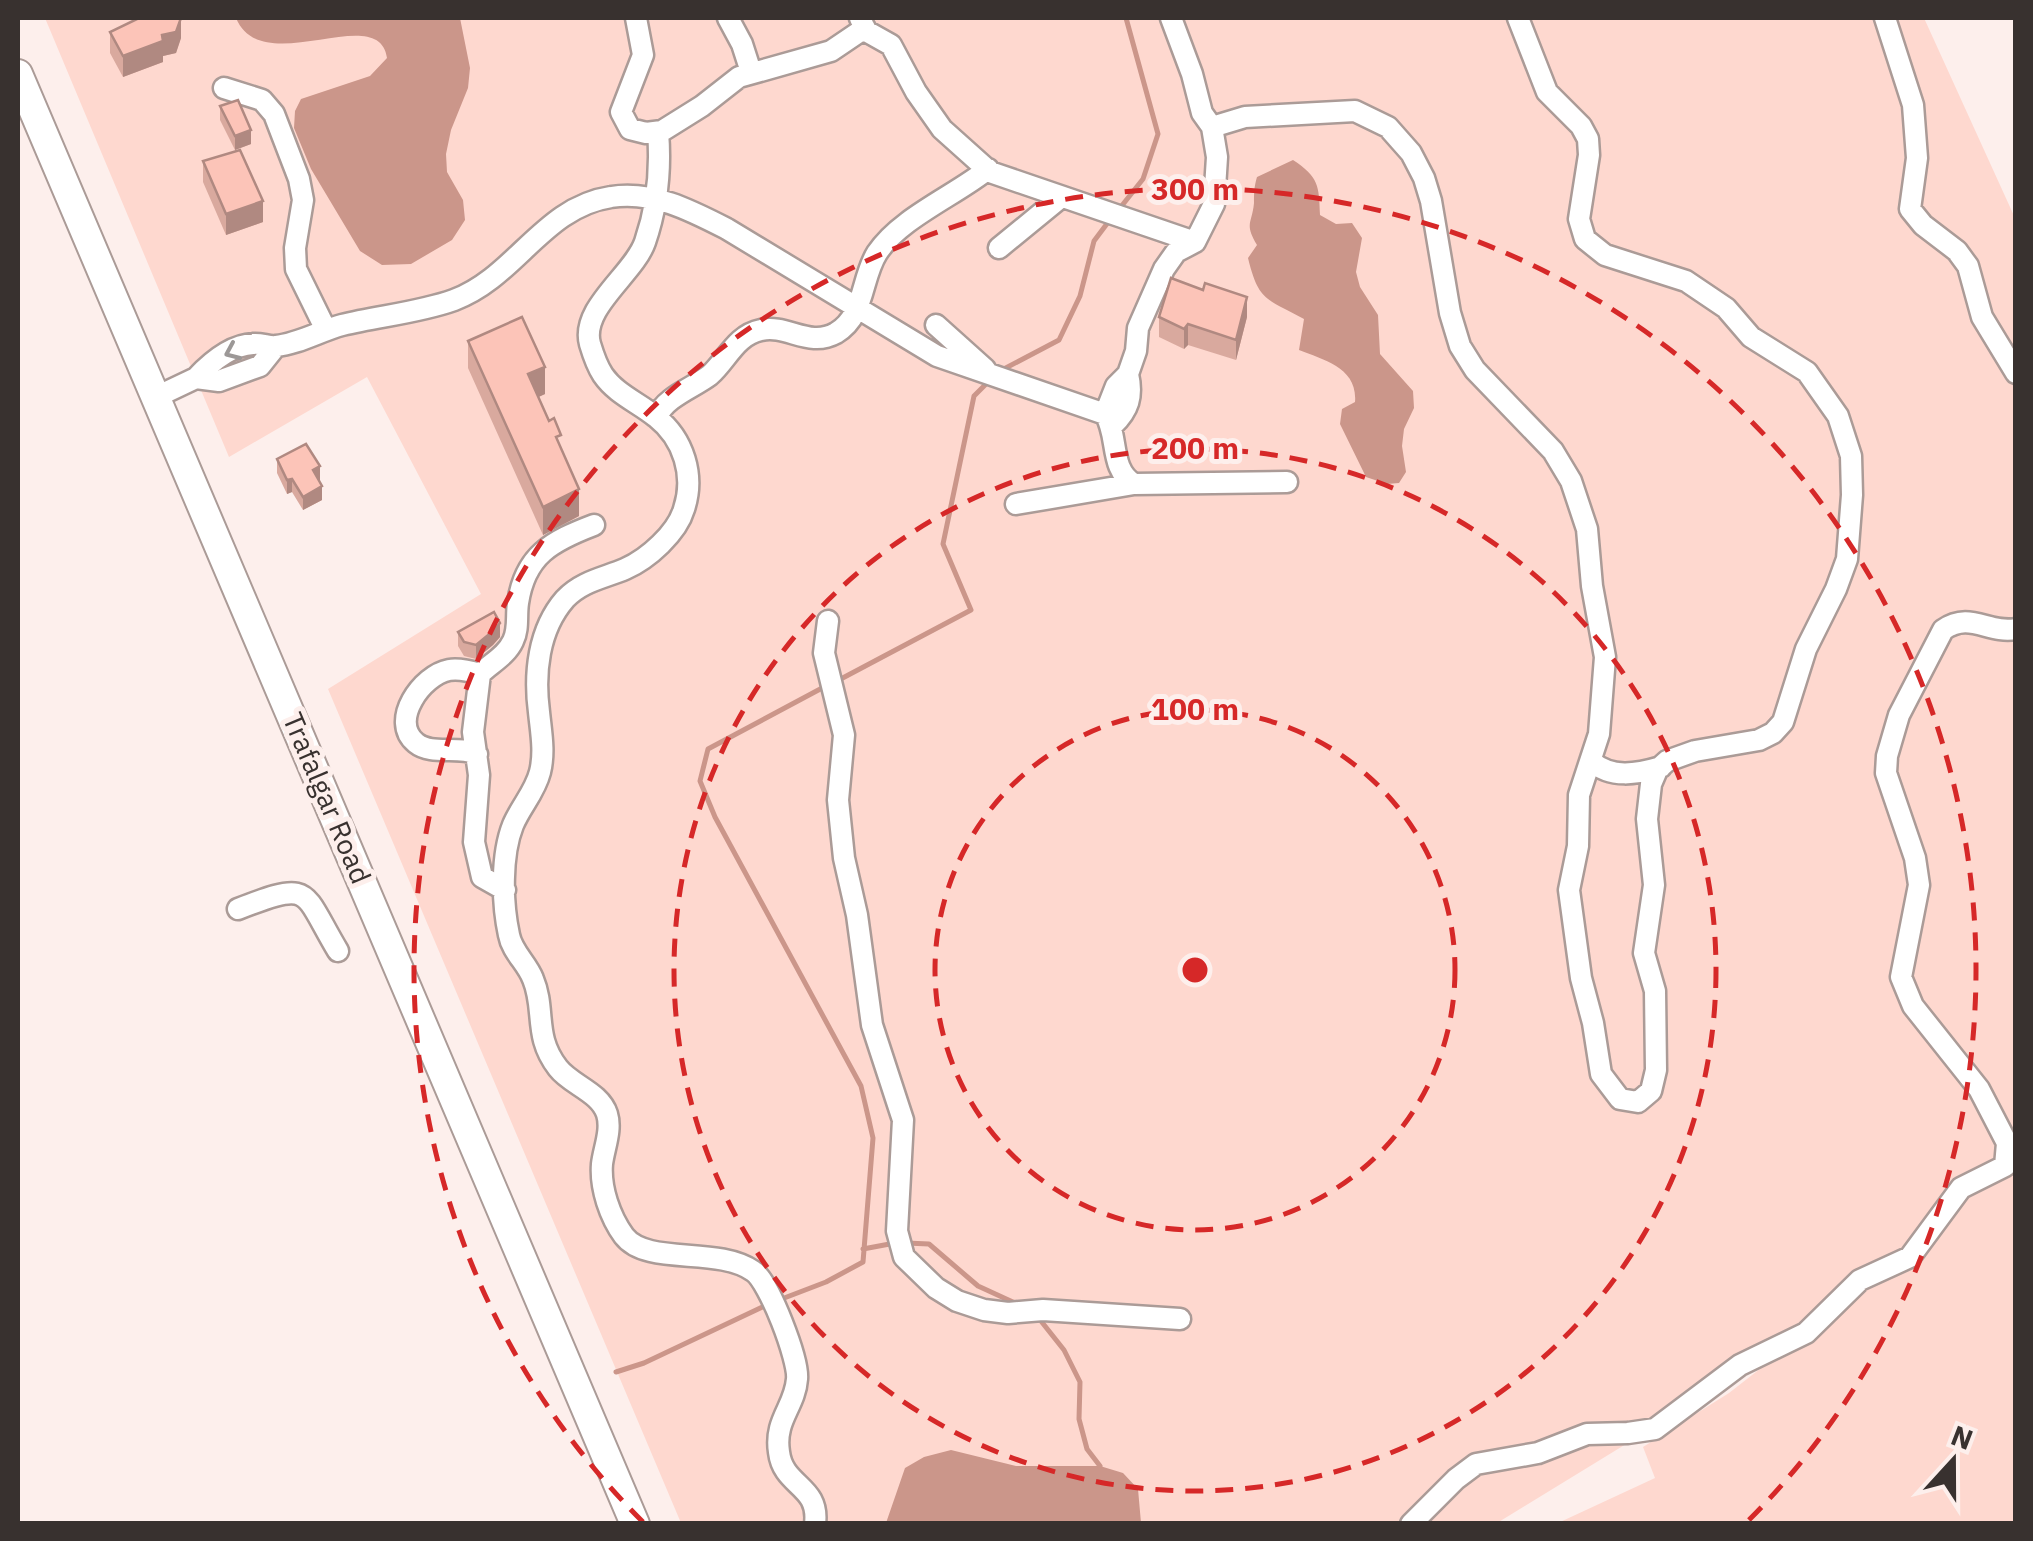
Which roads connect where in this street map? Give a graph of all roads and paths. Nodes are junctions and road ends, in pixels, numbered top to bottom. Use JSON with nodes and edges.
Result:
{"nodes":[{"id":1,"x":636,"y":18,"type":"edge"},
{"id":2,"x":728,"y":18,"type":"edge"},
{"id":3,"x":1171,"y":18,"type":"edge"},
{"id":4,"x":1518,"y":18,"type":"edge"},
{"id":5,"x":1885,"y":18,"type":"edge"},
{"id":6,"x":862,"y":23,"type":"edge"},
{"id":7,"x":751,"y":72,"type":"junction"},
{"id":8,"x":18,"y":74,"type":"edge"},
{"id":9,"x":224,"y":88,"type":"dead end"},
{"id":10,"x":1212,"y":127,"type":"junction"},
{"id":11,"x":658,"y":132,"type":"junction"},
{"id":12,"x":988,"y":169,"type":"junction"},
{"id":13,"x":1060,"y":198,"type":"junction"},
{"id":14,"x":654,"y":199,"type":"junction"},
{"id":15,"x":1194,"y":242,"type":"junction"},
{"id":16,"x":999,"y":248,"type":"dead end"},
{"id":17,"x":858,"y":308,"type":"junction"},
{"id":18,"x":936,"y":325,"type":"dead end"},
{"id":19,"x":326,"y":330,"type":"junction"},
{"id":20,"x":2016,"y":373,"type":"edge"},
{"id":21,"x":994,"y":377,"type":"junction"},
{"id":22,"x":156,"y":397,"type":"junction"},
{"id":23,"x":657,"y":418,"type":"junction"},
{"id":24,"x":1109,"y":420,"type":"junction"},
{"id":25,"x":1287,"y":482,"type":"dead end"},
{"id":26,"x":1134,"y":484,"type":"junction"},
{"id":27,"x":1016,"y":504,"type":"dead end"},
{"id":28,"x":594,"y":525,"type":"dead end"},
{"id":29,"x":828,"y":621,"type":"dead end"},
{"id":30,"x":2016,"y":630,"type":"edge"},
{"id":31,"x":480,"y":674,"type":"junction"},
{"id":32,"x":476,"y":754,"type":"junction"},
{"id":33,"x":1591,"y":761,"type":"junction"},
{"id":34,"x":1661,"y":766,"type":"junction"},
{"id":35,"x":505,"y":890,"type":"junction"},
{"id":36,"x":238,"y":909,"type":"dead end"},
{"id":37,"x":338,"y":951,"type":"dead end"},
{"id":38,"x":1180,"y":1319,"type":"dead end"},
{"id":39,"x":635,"y":1524,"type":"edge"},
{"id":40,"x":815,"y":1524,"type":"edge"},
{"id":41,"x":1411,"y":1524,"type":"edge"}],
"edges":[{"from":1,"to":11,"type":"lane"},
{"from":2,"to":7,"type":"lane"},
{"from":3,"to":10,"type":"lane"},
{"from":4,"to":34,"type":"lane"},
{"from":5,"to":20,"type":"lane"},
{"from":6,"to":7,"type":"lane"},
{"from":6,"to":12,"type":"lane"},
{"from":7,"to":11,"type":"lane"},
{"from":8,"to":22,"type":"main road","name":"Trafalgar Road"},
{"from":9,"to":19,"type":"lane"},
{"from":10,"to":15,"type":"lane"},
{"from":10,"to":33,"type":"lane"},
{"from":11,"to":14,"type":"lane"},
{"from":12,"to":13,"type":"lane"},
{"from":12,"to":17,"type":"lane"},
{"from":13,"to":15,"type":"lane"},
{"from":13,"to":16,"type":"lane"},
{"from":14,"to":17,"type":"lane"},
{"from":14,"to":19,"type":"lane"},
{"from":14,"to":23,"type":"lane"},
{"from":15,"to":24,"type":"lane"},
{"from":17,"to":21,"type":"lane"},
{"from":17,"to":23,"type":"lane"},
{"from":18,"to":21,"type":"lane"},
{"from":19,"to":22,"type":"lane"},
{"from":21,"to":24,"type":"lane"},
{"from":22,"to":39,"type":"main road","name":"Trafalgar Road"},
{"from":23,"to":35,"type":"lane"},
{"from":24,"to":26,"type":"lane"},
{"from":25,"to":26,"type":"lane"},
{"from":26,"to":27,"type":"lane"},
{"from":28,"to":31,"type":"lane"},
{"from":29,"to":38,"type":"lane"},
{"from":30,"to":41,"type":"lane"},
{"from":31,"to":32,"type":"lane"},
{"from":31,"to":32,"type":"lane"},
{"from":32,"to":35,"type":"lane"},
{"from":33,"to":34,"type":"lane"},
{"from":33,"to":34,"type":"lane"},
{"from":35,"to":40,"type":"lane"},
{"from":36,"to":37,"type":"lane"}]}
